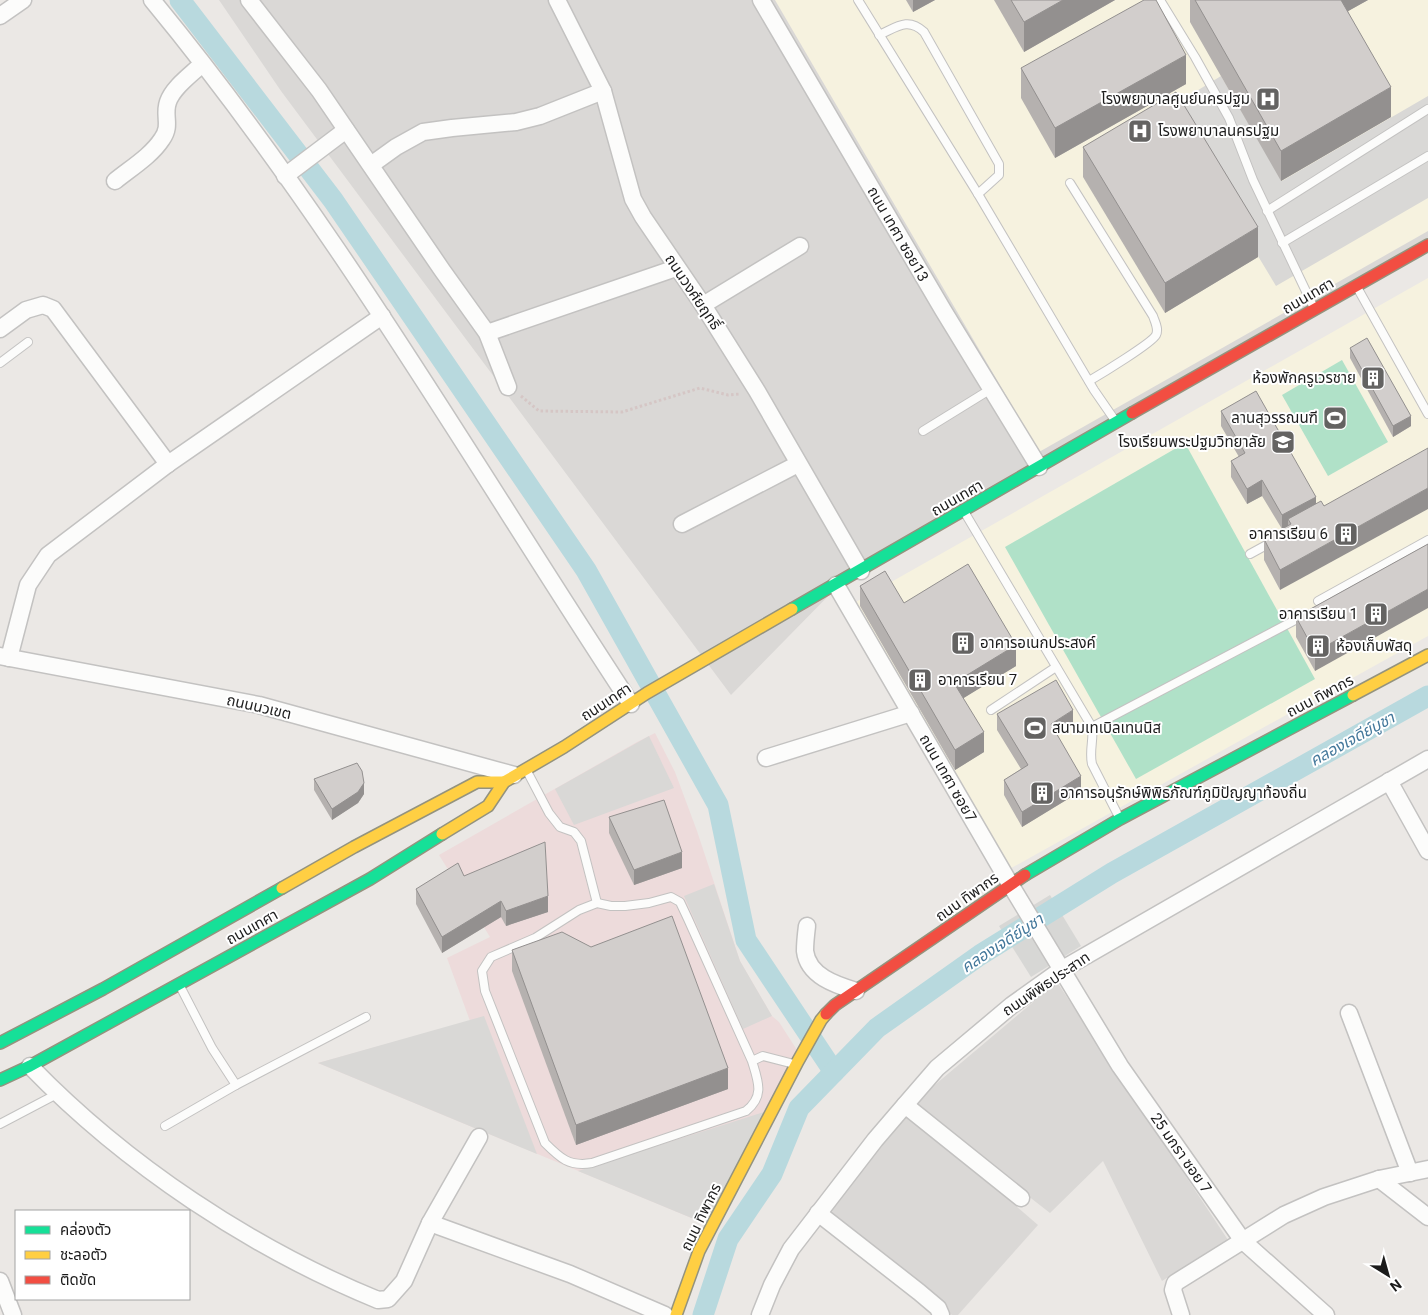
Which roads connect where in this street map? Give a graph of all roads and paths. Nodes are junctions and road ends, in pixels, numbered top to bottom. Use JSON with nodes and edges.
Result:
{"nodes":[{"id":1,"x":23,"y":0,"type":"edge"},
{"id":2,"x":152,"y":0,"type":"edge"},
{"id":3,"x":248,"y":0,"type":"edge"},
{"id":4,"x":557,"y":0,"type":"edge"},
{"id":5,"x":761,"y":0,"type":"edge"},
{"id":6,"x":858,"y":0,"type":"edge"},
{"id":7,"x":1160,"y":0,"type":"edge"},
{"id":8,"x":0,"y":16,"type":"edge"},
{"id":9,"x":880,"y":35,"type":"junction"},
{"id":10,"x":202,"y":64,"type":"junction"},
{"id":11,"x":603,"y":91,"type":"junction"},
{"id":12,"x":1428,"y":109,"type":"edge"},
{"id":13,"x":346,"y":130,"type":"junction"},
{"id":14,"x":1428,"y":156,"type":"edge"},
{"id":15,"x":371,"y":165,"type":"junction"},
{"id":16,"x":288,"y":175,"type":"junction"},
{"id":17,"x":115,"y":181,"type":"dead end"},
{"id":18,"x":1070,"y":183,"type":"dead end"},
{"id":19,"x":978,"y":194,"type":"junction"},
{"id":20,"x":1267,"y":211,"type":"junction"},
{"id":21,"x":1282,"y":243,"type":"junction"},
{"id":22,"x":1428,"y":245,"type":"edge"},
{"id":23,"x":800,"y":246,"type":"dead end"},
{"id":24,"x":676,"y":268,"type":"junction"},
{"id":25,"x":1356,"y":286,"type":"junction"},
{"id":26,"x":703,"y":305,"type":"junction"},
{"id":27,"x":1315,"y":310,"type":"junction"},
{"id":28,"x":382,"y":316,"type":"junction"},
{"id":29,"x":0,"y":329,"type":"edge"},
{"id":30,"x":487,"y":333,"type":"junction"},
{"id":31,"x":28,"y":342,"type":"dead end"},
{"id":32,"x":0,"y":363,"type":"edge"},
{"id":33,"x":1089,"y":382,"type":"junction"},
{"id":34,"x":508,"y":386,"type":"joint"},
{"id":35,"x":991,"y":389,"type":"junction"},
{"id":36,"x":757,"y":391,"type":"junction"},
{"id":37,"x":1428,"y":414,"type":"edge"},
{"id":38,"x":1116,"y":422,"type":"junction"},
{"id":39,"x":922,"y":431,"type":"dead end"},
{"id":40,"x":168,"y":464,"type":"junction"},
{"id":41,"x":798,"y":464,"type":"junction"},
{"id":42,"x":1039,"y":467,"type":"junction"},
{"id":43,"x":964,"y":511,"type":"junction"},
{"id":44,"x":682,"y":524,"type":"dead end"},
{"id":45,"x":1284,"y":536,"type":"edge"},
{"id":46,"x":1428,"y":540,"type":"edge"},
{"id":47,"x":1250,"y":554,"type":"dead end"},
{"id":48,"x":861,"y":571,"type":"junction"},
{"id":49,"x":836,"y":585,"type":"junction"},
{"id":50,"x":1318,"y":601,"type":"dead end"},
{"id":51,"x":1300,"y":618,"type":"edge"},
{"id":52,"x":1428,"y":655,"type":"edge"},
{"id":53,"x":4,"y":657,"type":"edge"},
{"id":54,"x":1056,"y":667,"type":"junction"},
{"id":55,"x":631,"y":704,"type":"junction"},
{"id":56,"x":990,"y":710,"type":"dead end"},
{"id":57,"x":911,"y":713,"type":"junction"},
{"id":58,"x":1092,"y":726,"type":"junction"},
{"id":59,"x":766,"y":758,"type":"dead end"},
{"id":60,"x":1428,"y":759,"type":"edge"},
{"id":61,"x":514,"y":775,"type":"junction"},
{"id":62,"x":1389,"y":781,"type":"junction"},
{"id":63,"x":1120,"y":819,"type":"junction"},
{"id":64,"x":1428,"y":851,"type":"edge"},
{"id":65,"x":1010,"y":884,"type":"junction"},
{"id":66,"x":597,"y":903,"type":"junction"},
{"id":67,"x":807,"y":926,"type":"dead end"},
{"id":68,"x":1061,"y":970,"type":"junction"},
{"id":69,"x":179,"y":984,"type":"junction"},
{"id":70,"x":856,"y":991,"type":"junction"},
{"id":71,"x":1349,"y":1013,"type":"dead end"},
{"id":72,"x":366,"y":1017,"type":"dead end"},
{"id":73,"x":0,"y":1043,"type":"edge"},
{"id":74,"x":752,"y":1061,"type":"junction"},
{"id":75,"x":797,"y":1062,"type":"junction"},
{"id":76,"x":30,"y":1066,"type":"junction"},
{"id":77,"x":0,"y":1080,"type":"edge"},
{"id":78,"x":236,"y":1085,"type":"junction"},
{"id":79,"x":58,"y":1094,"type":"junction"},
{"id":80,"x":905,"y":1105,"type":"junction"},
{"id":81,"x":0,"y":1124,"type":"edge"},
{"id":82,"x":166,"y":1126,"type":"dead end"},
{"id":83,"x":479,"y":1137,"type":"dead end"},
{"id":84,"x":1428,"y":1169,"type":"edge"},
{"id":85,"x":1410,"y":1172,"type":"junction"},
{"id":86,"x":1379,"y":1179,"type":"junction"},
{"id":87,"x":1021,"y":1198,"type":"dead end"},
{"id":88,"x":818,"y":1213,"type":"junction"},
{"id":89,"x":1428,"y":1218,"type":"edge"},
{"id":90,"x":430,"y":1224,"type":"junction"},
{"id":91,"x":1243,"y":1241,"type":"junction"},
{"id":92,"x":0,"y":1281,"type":"edge"},
{"id":93,"x":13,"y":1315,"type":"edge"},
{"id":94,"x":665,"y":1315,"type":"edge"},
{"id":95,"x":676,"y":1315,"type":"edge"},
{"id":96,"x":760,"y":1315,"type":"edge"},
{"id":97,"x":941,"y":1315,"type":"edge"},
{"id":98,"x":1181,"y":1315,"type":"edge"},
{"id":99,"x":1326,"y":1315,"type":"edge"}],
"edges":[{"from":1,"to":8,"type":"street"},
{"from":2,"to":10,"type":"street"},
{"from":3,"to":13,"type":"street"},
{"from":4,"to":11,"type":"street","name":"ถนนวงศ์ยฤทธิ์"},
{"from":5,"to":35,"type":"street","name":"ถนน เทศา ซอย13"},
{"from":6,"to":9,"type":"lane"},
{"from":7,"to":20,"type":"lane"},
{"from":9,"to":19,"type":"lane"},
{"from":9,"to":19,"type":"lane"},
{"from":10,"to":16,"type":"street"},
{"from":10,"to":17,"type":"street"},
{"from":11,"to":15,"type":"street"},
{"from":11,"to":24,"type":"street","name":"ถนนวงศ์ยฤทธิ์"},
{"from":12,"to":20,"type":"lane"},
{"from":13,"to":15,"type":"street"},
{"from":13,"to":16,"type":"street"},
{"from":14,"to":21,"type":"lane"},
{"from":15,"to":30,"type":"street"},
{"from":16,"to":28,"type":"street"},
{"from":18,"to":33,"type":"lane"},
{"from":19,"to":33,"type":"lane"},
{"from":20,"to":21,"type":"lane"},
{"from":21,"to":27,"type":"lane"},
{"from":22,"to":25,"type":"main road","name":"ถนนเทศา"},
{"from":23,"to":26,"type":"street"},
{"from":24,"to":26,"type":"street","name":"ถนนวงศ์ยฤทธิ์"},
{"from":24,"to":30,"type":"street"},
{"from":25,"to":27,"type":"main road","name":"ถนนเทศา"},
{"from":25,"to":37,"type":"lane"},
{"from":26,"to":36,"type":"street","name":"ถนนวงศ์ยฤทธิ์"},
{"from":27,"to":38,"type":"main road","name":"ถนนเทศา"},
{"from":28,"to":40,"type":"street"},
{"from":28,"to":55,"type":"street"},
{"from":29,"to":40,"type":"street"},
{"from":30,"to":34,"type":"street"},
{"from":31,"to":32,"type":"lane"},
{"from":33,"to":38,"type":"lane"},
{"from":34,"to":36,"type":"path"},
{"from":35,"to":39,"type":"lane"},
{"from":35,"to":42,"type":"street","name":"ถนน เทศา ซอย13"},
{"from":36,"to":41,"type":"street","name":"ถนนวงศ์ยฤทธิ์"},
{"from":38,"to":42,"type":"main road","name":"ถนนเทศา"},
{"from":40,"to":53,"type":"street"},
{"from":41,"to":44,"type":"street"},
{"from":41,"to":48,"type":"street","name":"ถนนวงศ์ยฤทธิ์"},
{"from":42,"to":43,"type":"main road","name":"ถนนเทศา"},
{"from":43,"to":48,"type":"main road","name":"ถนนเทศา"},
{"from":43,"to":54,"type":"lane"},
{"from":45,"to":47,"type":"lane"},
{"from":46,"to":50,"type":"lane"},
{"from":48,"to":49,"type":"main road","name":"ถนนเทศา"},
{"from":49,"to":55,"type":"main road","name":"ถนนเทศา"},
{"from":49,"to":57,"type":"street","name":"ถนน เทศา ซอย7"},
{"from":51,"to":58,"type":"lane"},
{"from":52,"to":63,"type":"main road","name":"ถนน ทิพากร"},
{"from":53,"to":61,"type":"street","name":"ถนนนวเขต"},
{"from":54,"to":56,"type":"lane"},
{"from":54,"to":58,"type":"lane"},
{"from":55,"to":61,"type":"main road","name":"ถนนเทศา"},
{"from":57,"to":59,"type":"street"},
{"from":57,"to":65,"type":"street","name":"ถนน เทศา ซอย7"},
{"from":58,"to":63,"type":"lane"},
{"from":60,"to":62,"type":"street","name":"ถนนพิพิธประสาท"},
{"from":61,"to":66,"type":"lane"},
{"from":61,"to":69,"type":"main road","name":"ถนนเทศา"},
{"from":61,"to":73,"type":"main road","name":"ถนนเทศา"},
{"from":62,"to":64,"type":"street"},
{"from":62,"to":68,"type":"street","name":"ถนนพิพิธประสาท"},
{"from":63,"to":65,"type":"main road","name":"ถนน ทิพากร"},
{"from":65,"to":68,"type":"street","name":"ถนน เทศา ซอย7"},
{"from":65,"to":70,"type":"main road","name":"ถนน ทิพากร"},
{"from":66,"to":74,"type":"lane"},
{"from":66,"to":74,"type":"lane"},
{"from":67,"to":70,"type":"street"},
{"from":68,"to":80,"type":"street","name":"ถนนพิพิธประสาท"},
{"from":68,"to":91,"type":"street","name":"25 มกรา ซอย 7"},
{"from":69,"to":76,"type":"main road","name":"ถนนเทศา"},
{"from":69,"to":78,"type":"lane"},
{"from":70,"to":75,"type":"main road","name":"ถนน ทิพากร"},
{"from":71,"to":85,"type":"street"},
{"from":72,"to":78,"type":"lane"},
{"from":74,"to":75,"type":"lane"},
{"from":75,"to":95,"type":"main road","name":"ถนน ทิพากร"},
{"from":76,"to":77,"type":"main road","name":"ถนนเทศา"},
{"from":76,"to":79,"type":"street"},
{"from":78,"to":82,"type":"lane"},
{"from":79,"to":81,"type":"lane"},
{"from":79,"to":90,"type":"street"},
{"from":80,"to":87,"type":"street"},
{"from":80,"to":88,"type":"street","name":"ถนนพิพิธประสาท"},
{"from":83,"to":90,"type":"street"},
{"from":84,"to":85,"type":"street"},
{"from":85,"to":86,"type":"street"},
{"from":86,"to":89,"type":"street"},
{"from":86,"to":91,"type":"street"},
{"from":88,"to":96,"type":"street","name":"ถนนพิพิธประสาท"},
{"from":88,"to":97,"type":"street"},
{"from":90,"to":94,"type":"street"},
{"from":91,"to":98,"type":"street"},
{"from":91,"to":99,"type":"street","name":"25 มกรา ซอย 7"},
{"from":92,"to":93,"type":"street"}]}
